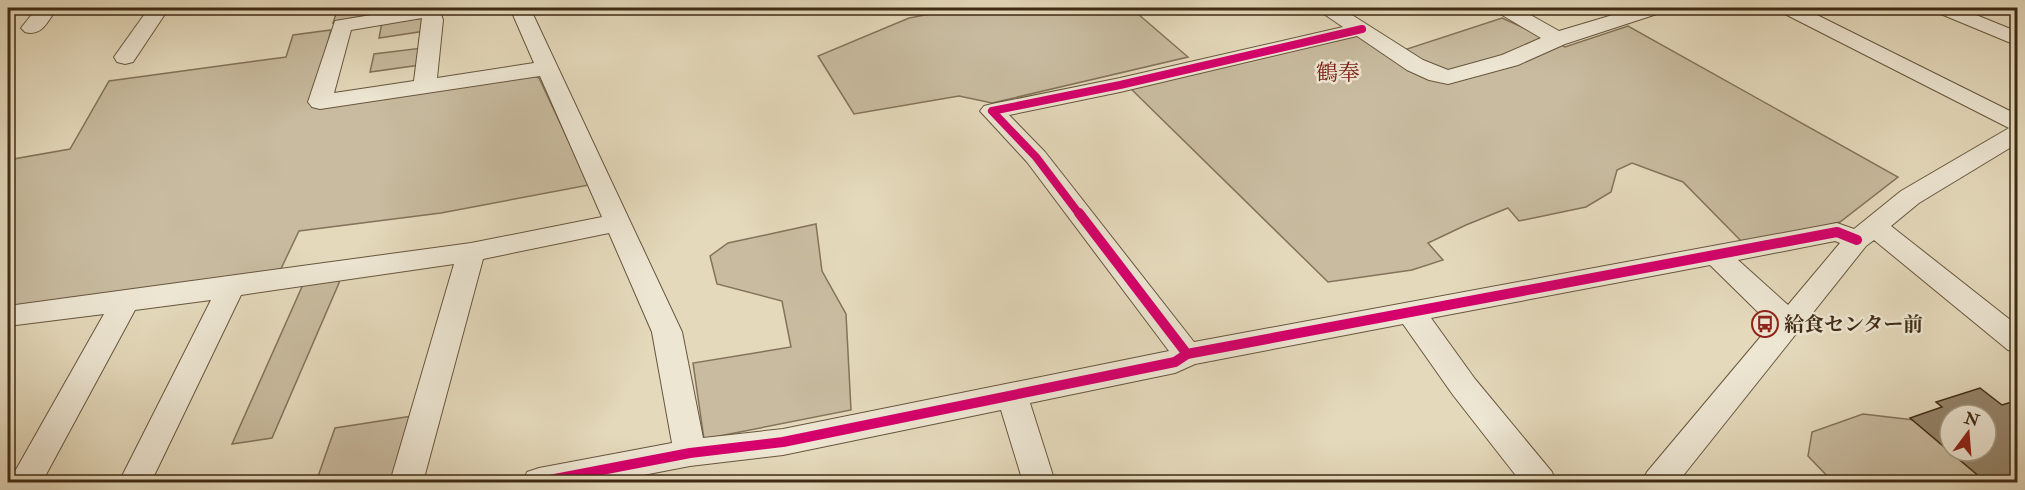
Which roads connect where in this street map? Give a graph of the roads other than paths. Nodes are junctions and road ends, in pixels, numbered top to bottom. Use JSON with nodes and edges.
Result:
{"nodes":[{"id":1,"x":47,"y":8,"type":"edge"},
{"id":2,"x":159,"y":8,"type":"edge"},
{"id":3,"x":520,"y":8,"type":"edge"},
{"id":4,"x":1328,"y":8,"type":"edge"},
{"id":5,"x":1504,"y":8,"type":"edge"},
{"id":6,"x":1656,"y":8,"type":"edge"},
{"id":7,"x":1788,"y":8,"type":"edge"},
{"id":8,"x":1943,"y":8,"type":"edge"},
{"id":9,"x":430,"y":9,"type":"edge"},
{"id":10,"x":32,"y":28,"type":"dead end"},
{"id":11,"x":1362,"y":29,"type":"junction"},
{"id":12,"x":1557,"y":39,"type":"junction"},
{"id":13,"x":2018,"y":40,"type":"edge"},
{"id":14,"x":125,"y":57,"type":"dead end"},
{"id":15,"x":547,"y":68,"type":"junction"},
{"id":16,"x":425,"y":85,"type":"junction"},
{"id":17,"x":2018,"y":124,"type":"edge"},
{"id":18,"x":2018,"y":133,"type":"edge"},
{"id":19,"x":618,"y":223,"type":"junction"},
{"id":20,"x":1865,"y":232,"type":"junction"},
{"id":21,"x":471,"y":252,"type":"junction"},
{"id":22,"x":1716,"y":255,"type":"junction"},
{"id":23,"x":231,"y":287,"type":"junction"},
{"id":24,"x":126,"y":300,"type":"junction"},
{"id":25,"x":1412,"y":314,"type":"junction"},
{"id":26,"x":8,"y":316,"type":"edge"},
{"id":27,"x":1791,"y":319,"type":"junction"},
{"id":28,"x":2018,"y":342,"type":"edge"},
{"id":29,"x":1187,"y":354,"type":"junction"},
{"id":30,"x":1012,"y":395,"type":"junction"},
{"id":31,"x":690,"y":453,"type":"junction"},
{"id":32,"x":25,"y":483,"type":"edge"},
{"id":33,"x":135,"y":483,"type":"edge"},
{"id":34,"x":407,"y":483,"type":"edge"},
{"id":35,"x":539,"y":483,"type":"edge"},
{"id":36,"x":1039,"y":483,"type":"edge"},
{"id":37,"x":1540,"y":483,"type":"edge"},
{"id":38,"x":1659,"y":483,"type":"edge"}],
"edges":[{"from":1,"to":10,"type":"street"},
{"from":2,"to":14,"type":"street"},
{"from":3,"to":15,"type":"street"},
{"from":4,"to":11,"type":"street"},
{"from":5,"to":12,"type":"street"},
{"from":6,"to":12,"type":"street"},
{"from":7,"to":17,"type":"street"},
{"from":8,"to":13,"type":"street"},
{"from":9,"to":16,"type":"street"},
{"from":9,"to":16,"type":"street"},
{"from":11,"to":12,"type":"street"},
{"from":11,"to":29,"type":"street"},
{"from":15,"to":16,"type":"street"},
{"from":15,"to":19,"type":"street"},
{"from":18,"to":20,"type":"street"},
{"from":19,"to":21,"type":"street"},
{"from":19,"to":31,"type":"street"},
{"from":20,"to":22,"type":"street"},
{"from":20,"to":27,"type":"street"},
{"from":20,"to":28,"type":"street"},
{"from":21,"to":23,"type":"street"},
{"from":21,"to":34,"type":"street"},
{"from":22,"to":25,"type":"street"},
{"from":22,"to":27,"type":"street"},
{"from":23,"to":24,"type":"street"},
{"from":23,"to":33,"type":"street"},
{"from":24,"to":26,"type":"street"},
{"from":24,"to":32,"type":"street"},
{"from":25,"to":29,"type":"street"},
{"from":25,"to":37,"type":"street"},
{"from":27,"to":38,"type":"street"},
{"from":29,"to":30,"type":"street"},
{"from":30,"to":31,"type":"street"},
{"from":30,"to":36,"type":"street"},
{"from":31,"to":35,"type":"street"}]}
